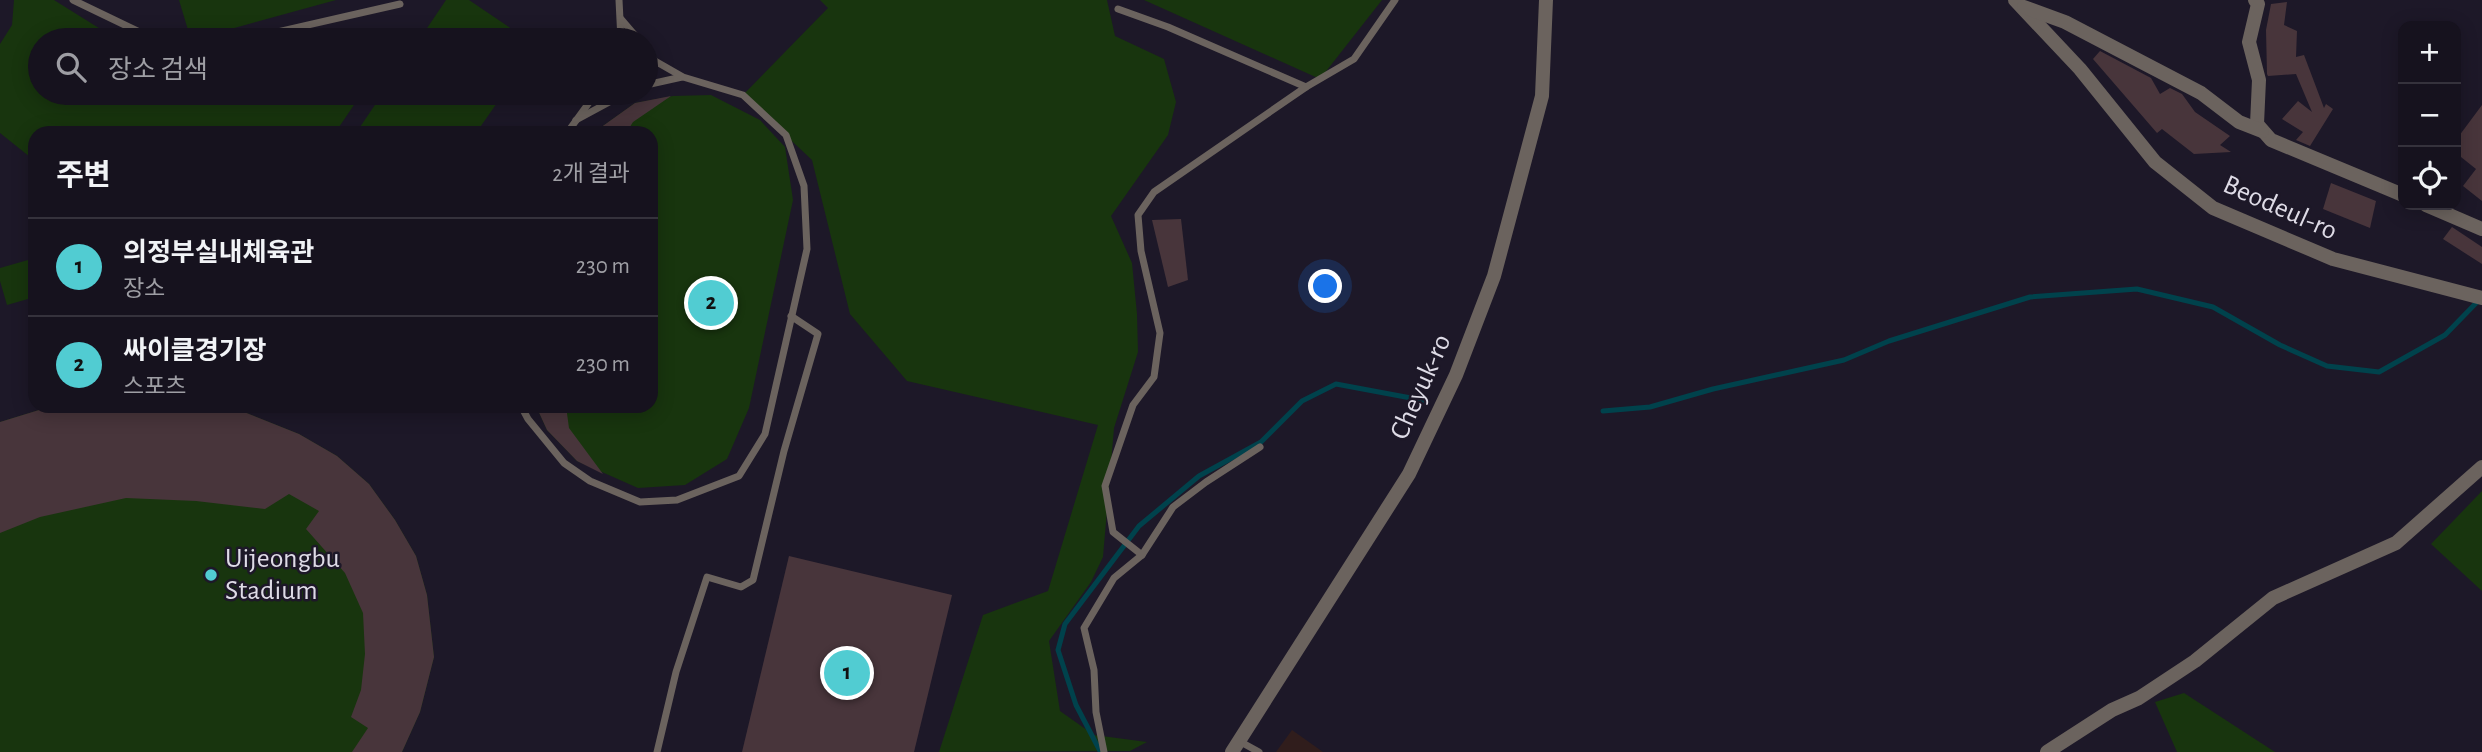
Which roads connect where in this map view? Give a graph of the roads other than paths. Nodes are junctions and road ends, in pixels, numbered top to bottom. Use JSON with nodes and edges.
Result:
{"nodes":[{"id":1,"x":73,"y":0,"type":"edge"},
{"id":2,"x":619,"y":0,"type":"edge"},
{"id":3,"x":1395,"y":0,"type":"edge"},
{"id":4,"x":1546,"y":0,"type":"edge"},
{"id":5,"x":2255,"y":0,"type":"edge"},
{"id":6,"x":2018,"y":3,"type":"edge"},
{"id":7,"x":400,"y":4,"type":"dead end"},
{"id":8,"x":1118,"y":9,"type":"dead end"},
{"id":9,"x":621,"y":19,"type":"junction"},
{"id":10,"x":131,"y":28,"type":"edge"},
{"id":11,"x":295,"y":28,"type":"edge"},
{"id":12,"x":621,"y":28,"type":"edge"},
{"id":13,"x":629,"y":28,"type":"edge"},
{"id":14,"x":658,"y":63,"type":"edge"},
{"id":15,"x":683,"y":77,"type":"junction"},
{"id":16,"x":658,"y":82,"type":"edge"},
{"id":17,"x":1306,"y":87,"type":"junction"},
{"id":18,"x":587,"y":105,"type":"edge"},
{"id":19,"x":604,"y":105,"type":"edge"},
{"id":20,"x":576,"y":120,"type":"junction"},
{"id":21,"x":571,"y":126,"type":"edge"},
{"id":22,"x":2264,"y":132,"type":"junction"},
{"id":23,"x":2398,"y":193,"type":"edge"},
{"id":24,"x":2438,"y":210,"type":"edge"},
{"id":25,"x":2482,"y":229,"type":"edge"},
{"id":26,"x":2482,"y":298,"type":"edge"},
{"id":27,"x":791,"y":316,"type":"junction"},
{"id":28,"x":525,"y":413,"type":"edge"},
{"id":29,"x":1261,"y":447,"type":"dead end"},
{"id":30,"x":2482,"y":467,"type":"edge"},
{"id":31,"x":1139,"y":552,"type":"junction"},
{"id":32,"x":1235,"y":746,"type":"edge"},
{"id":33,"x":657,"y":752,"type":"edge"},
{"id":34,"x":1104,"y":752,"type":"edge"},
{"id":35,"x":1259,"y":752,"type":"edge"},
{"id":36,"x":2047,"y":752,"type":"edge"}],
"edges":[{"from":1,"to":10,"type":"lane"},
{"from":2,"to":9,"type":"lane"},
{"from":3,"to":17,"type":"lane"},
{"from":4,"to":32,"type":"street","name":"Cheyuk-ro"},
{"from":5,"to":22,"type":"street"},
{"from":6,"to":22,"type":"street"},
{"from":6,"to":26,"type":"street","name":"Beodeul-ro"},
{"from":7,"to":11,"type":"lane"},
{"from":8,"to":17,"type":"lane"},
{"from":9,"to":12,"type":"lane"},
{"from":9,"to":13,"type":"lane"},
{"from":14,"to":15,"type":"lane"},
{"from":15,"to":16,"type":"lane"},
{"from":15,"to":27,"type":"lane"},
{"from":17,"to":31,"type":"lane"},
{"from":18,"to":20,"type":"lane"},
{"from":19,"to":20,"type":"lane"},
{"from":20,"to":21,"type":"lane"},
{"from":22,"to":23,"type":"street"},
{"from":24,"to":25,"type":"street"},
{"from":27,"to":28,"type":"lane"},
{"from":27,"to":33,"type":"lane"},
{"from":29,"to":31,"type":"lane"},
{"from":30,"to":36,"type":"street"},
{"from":31,"to":34,"type":"lane"},
{"from":32,"to":35,"type":"lane"}]}
